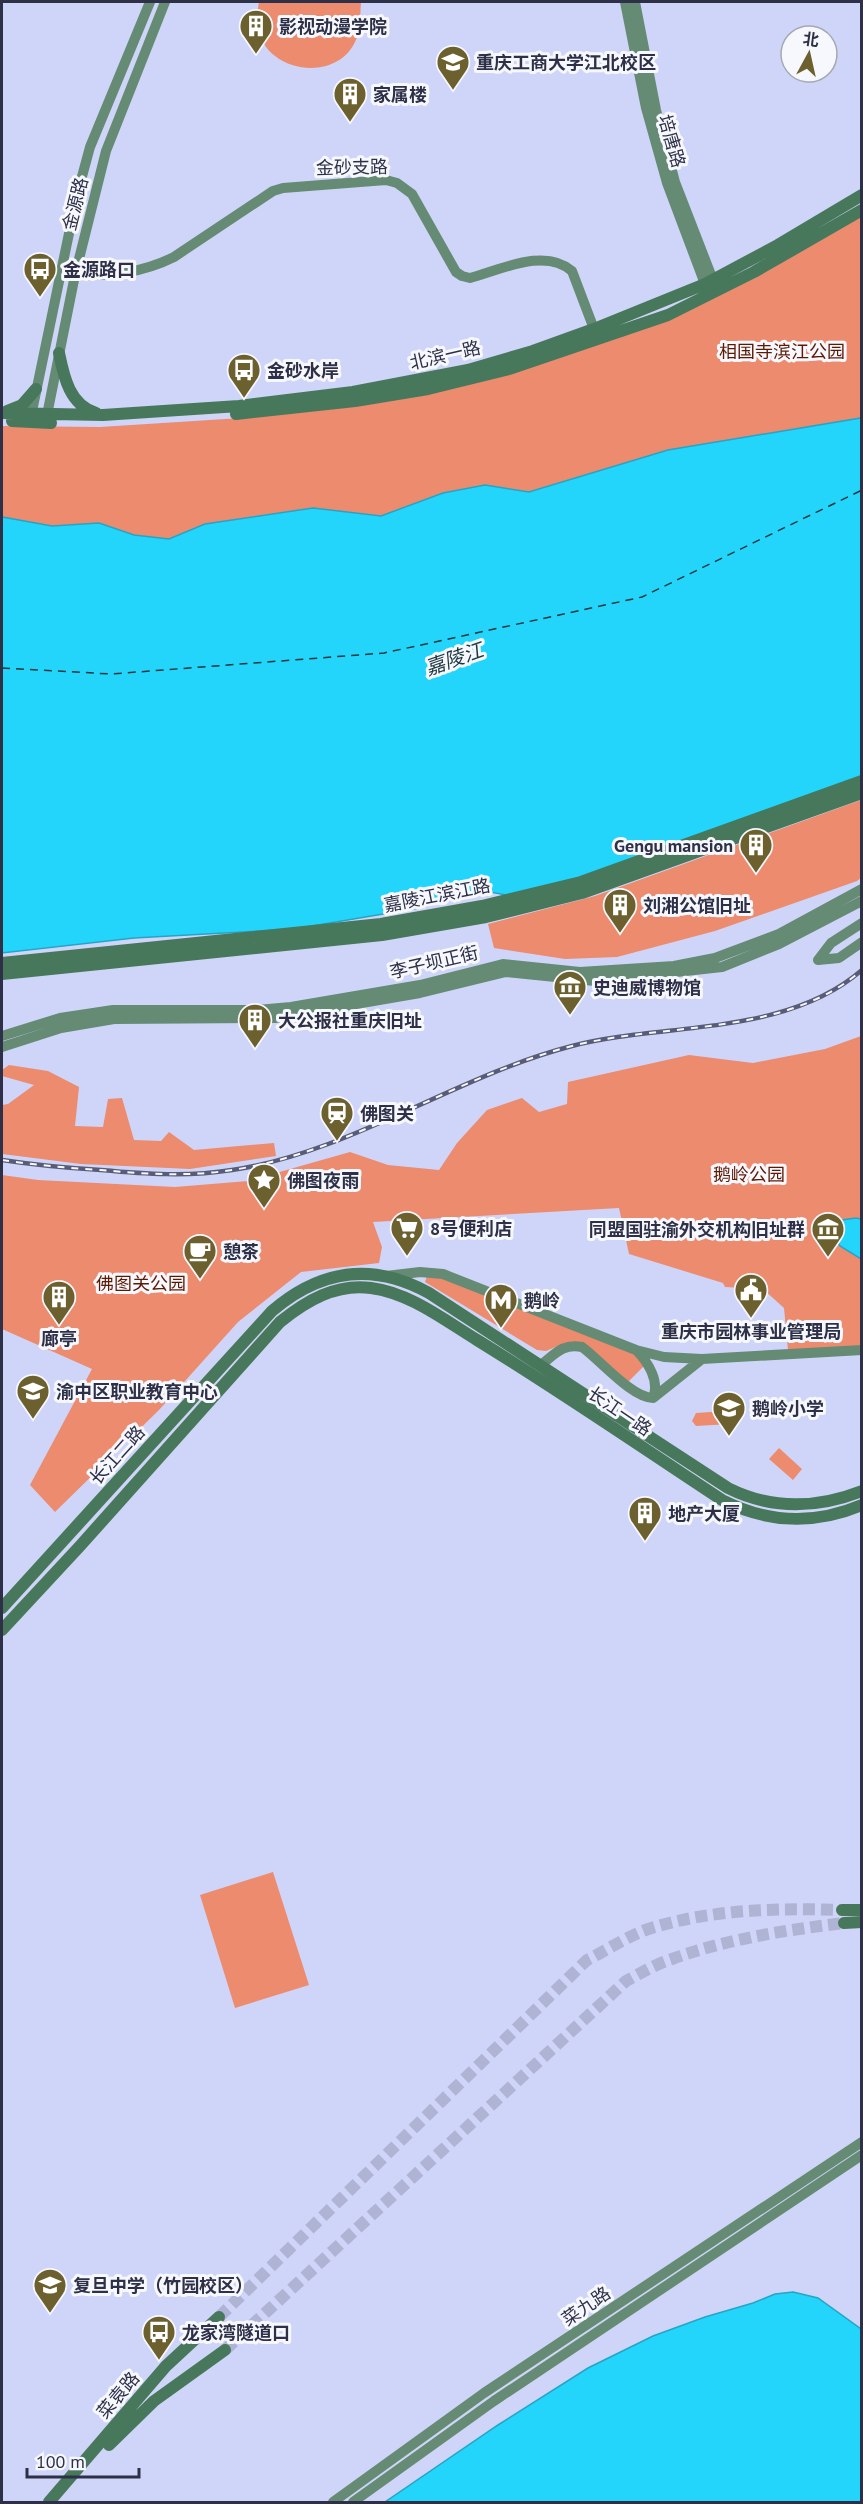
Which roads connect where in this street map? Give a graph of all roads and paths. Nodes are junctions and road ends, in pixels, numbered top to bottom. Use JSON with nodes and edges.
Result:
{"nodes":[{"id":1,"x":150,"y":2,"type":"edge"},
{"id":2,"x":165,"y":2,"type":"edge"},
{"id":3,"x":625,"y":2,"type":"edge"},
{"id":4,"x":635,"y":2,"type":"edge"},
{"id":5,"x":861,"y":195,"type":"edge"},
{"id":6,"x":861,"y":210,"type":"edge"},
{"id":7,"x":75,"y":275,"type":"junction"},
{"id":8,"x":709,"y":282,"type":"junction"},
{"id":9,"x":594,"y":328,"type":"junction"},
{"id":10,"x":45,"y":348,"type":"junction"},
{"id":11,"x":59,"y":353,"type":"junction"},
{"id":12,"x":36,"y":389,"type":"junction"},
{"id":13,"x":2,"y":413,"type":"edge"},
{"id":14,"x":103,"y":415,"type":"junction"},
{"id":15,"x":31,"y":418,"type":"junction"},
{"id":16,"x":46,"y":419,"type":"junction"},
{"id":17,"x":2,"y":421,"type":"edge"},
{"id":18,"x":861,"y":781,"type":"edge"},
{"id":19,"x":861,"y":793,"type":"edge"},
{"id":20,"x":861,"y":890,"type":"edge"},
{"id":21,"x":861,"y":901,"type":"edge"},
{"id":22,"x":861,"y":923,"type":"edge"},
{"id":23,"x":861,"y":942,"type":"edge"},
{"id":24,"x":2,"y":963,"type":"edge"},
{"id":25,"x":2,"y":974,"type":"edge"},
{"id":26,"x":292,"y":1011,"type":"junction"},
{"id":27,"x":113,"y":1014,"type":"junction"},
{"id":28,"x":2,"y":1036,"type":"edge"},
{"id":29,"x":2,"y":1047,"type":"edge"},
{"id":30,"x":385,"y":1276,"type":"junction"},
{"id":31,"x":369,"y":1287,"type":"joint"},
{"id":32,"x":636,"y":1350,"type":"junction"},
{"id":33,"x":861,"y":1350,"type":"edge"},
{"id":34,"x":702,"y":1359,"type":"junction"},
{"id":35,"x":541,"y":1365,"type":"junction"},
{"id":36,"x":653,"y":1398,"type":"junction"},
{"id":37,"x":861,"y":1491,"type":"edge"},
{"id":38,"x":861,"y":1505,"type":"edge"},
{"id":39,"x":2,"y":1608,"type":"edge"},
{"id":40,"x":2,"y":1630,"type":"edge"},
{"id":41,"x":861,"y":1910,"type":"edge"},
{"id":42,"x":861,"y":1922,"type":"edge"},
{"id":43,"x":861,"y":2142,"type":"edge"},
{"id":44,"x":861,"y":2155,"type":"edge"},
{"id":45,"x":219,"y":2317,"type":"tunnel mouth"},
{"id":46,"x":225,"y":2350,"type":"tunnel mouth"},
{"id":47,"x":50,"y":2502,"type":"edge"},
{"id":48,"x":60,"y":2502,"type":"edge"},
{"id":49,"x":333,"y":2502,"type":"edge"},
{"id":50,"x":352,"y":2502,"type":"edge"}],
"edges":[{"from":1,"to":10,"type":"main road","name":"金源路"},
{"from":2,"to":7,"type":"main road","name":"金源路"},
{"from":3,"to":8,"type":"main road","name":"培唐路"},
{"from":4,"to":8,"type":"main road","name":"培唐路"},
{"from":5,"to":8,"type":"main road","name":"北滨一路"},
{"from":6,"to":16,"type":"main road","name":"北滨一路"},
{"from":7,"to":9,"type":"main road","name":"金砂支路"},
{"from":7,"to":11,"type":"main road","name":"金源路"},
{"from":8,"to":9,"type":"main road","name":"北滨一路"},
{"from":9,"to":14,"type":"main road","name":"北滨一路"},
{"from":10,"to":11,"type":"main road"},
{"from":10,"to":12,"type":"main road","name":"金源路"},
{"from":11,"to":14,"type":"main road"},
{"from":11,"to":16,"type":"main road","name":"金源路"},
{"from":12,"to":13,"type":"main road"},
{"from":12,"to":15,"type":"main road","name":"金源路"},
{"from":13,"to":15,"type":"main road","name":"北滨一路"},
{"from":14,"to":16,"type":"main road","name":"北滨一路"},
{"from":15,"to":16,"type":"main road","name":"北滨一路"},
{"from":15,"to":17,"type":"main road","name":"北滨一路"},
{"from":18,"to":24,"type":"main road","name":"嘉陵江滨江路"},
{"from":19,"to":25,"type":"main road","name":"嘉陵江滨江路"},
{"from":20,"to":26,"type":"main road","name":"李子坝正街"},
{"from":21,"to":26,"type":"main road","name":"李子坝正街"},
{"from":22,"to":23,"type":"main road"},
{"from":26,"to":27,"type":"main road","name":"李子坝正街"},
{"from":27,"to":28,"type":"main road","name":"李子坝正街"},
{"from":27,"to":29,"type":"main road","name":"李子坝正街"},
{"from":30,"to":32,"type":"main road"},
{"from":30,"to":35,"type":"main road","name":"长江一路"},
{"from":30,"to":39,"type":"main road","name":"长江二路"},
{"from":31,"to":38,"type":"main road","name":"长江一路"},
{"from":31,"to":40,"type":"main road","name":"长江二路"},
{"from":32,"to":34,"type":"main road"},
{"from":32,"to":36,"type":"main road"},
{"from":33,"to":34,"type":"main road"},
{"from":34,"to":36,"type":"main road"},
{"from":35,"to":36,"type":"main road"},
{"from":35,"to":37,"type":"main road","name":"长江一路"},
{"from":41,"to":42,"type":"main road"},
{"from":43,"to":49,"type":"main road","name":"菜九路"},
{"from":44,"to":50,"type":"main road","name":"菜九路"},
{"from":45,"to":47,"type":"main road","name":"菜袁路"},
{"from":46,"to":48,"type":"main road","name":"菜袁路"}]}
